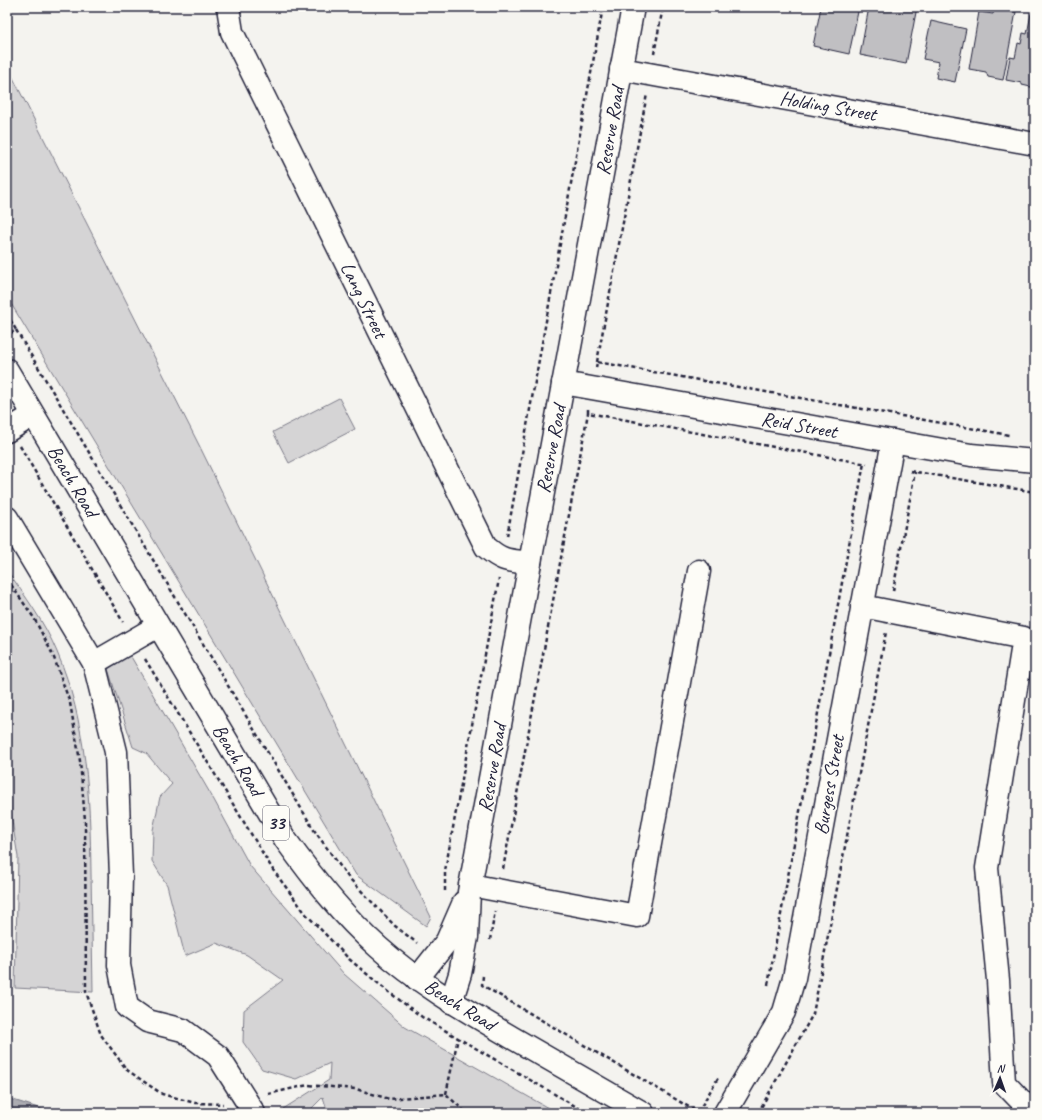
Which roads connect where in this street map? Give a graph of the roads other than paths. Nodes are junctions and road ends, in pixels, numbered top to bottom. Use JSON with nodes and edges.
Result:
{"nodes":[{"id":1,"x":228,"y":7,"type":"edge"},
{"id":2,"x":633,"y":7,"type":"edge"},
{"id":3,"x":621,"y":69,"type":"junction"},
{"id":4,"x":1035,"y":144,"type":"edge"},
{"id":5,"x":7,"y":370,"type":"edge"},
{"id":6,"x":563,"y":383,"type":"junction"},
{"id":7,"x":33,"y":414,"type":"junction"},
{"id":8,"x":7,"y":431,"type":"edge"},
{"id":9,"x":893,"y":441,"type":"junction"},
{"id":10,"x":1035,"y":461,"type":"edge"},
{"id":11,"x":7,"y":518,"type":"edge"},
{"id":12,"x":530,"y":563,"type":"junction"},
{"id":13,"x":699,"y":571,"type":"dead end"},
{"id":14,"x":862,"y":606,"type":"junction"},
{"id":15,"x":158,"y":626,"type":"junction"},
{"id":16,"x":94,"y":663,"type":"junction"},
{"id":17,"x":470,"y":888,"type":"junction"},
{"id":18,"x":417,"y":979,"type":"junction"},
{"id":19,"x":451,"y":1002,"type":"junction"},
{"id":20,"x":254,"y":1113,"type":"edge"},
{"id":21,"x":643,"y":1113,"type":"edge"},
{"id":22,"x":725,"y":1113,"type":"edge"},
{"id":23,"x":1033,"y":1113,"type":"edge"}],
"edges":[{"from":1,"to":12,"type":"street","name":"Lang Street"},
{"from":2,"to":3,"type":"street","name":"Reserve Road"},
{"from":3,"to":4,"type":"street","name":"Holding Street"},
{"from":3,"to":6,"type":"street","name":"Reserve Road"},
{"from":5,"to":7,"type":"street","name":"Beach Road","number":"33"},
{"from":6,"to":9,"type":"street","name":"Reid Street"},
{"from":6,"to":12,"type":"street","name":"Reserve Road"},
{"from":7,"to":8,"type":"street"},
{"from":7,"to":15,"type":"street","name":"Beach Road","number":"33"},
{"from":9,"to":10,"type":"street","name":"Reid Street"},
{"from":9,"to":14,"type":"street","name":"Burgess Street"},
{"from":11,"to":16,"type":"street"},
{"from":12,"to":17,"type":"street","name":"Reserve Road"},
{"from":13,"to":17,"type":"street"},
{"from":14,"to":22,"type":"street","name":"Burgess Street"},
{"from":14,"to":23,"type":"street"},
{"from":15,"to":16,"type":"street"},
{"from":15,"to":18,"type":"street","name":"Beach Road","number":"33"},
{"from":16,"to":20,"type":"street"},
{"from":17,"to":18,"type":"street","name":"Reserve Road"},
{"from":17,"to":19,"type":"street","name":"Reserve Road"},
{"from":18,"to":19,"type":"street","name":"Beach Road","number":"33"},
{"from":19,"to":21,"type":"street","name":"Beach Road","number":"33"}]}
